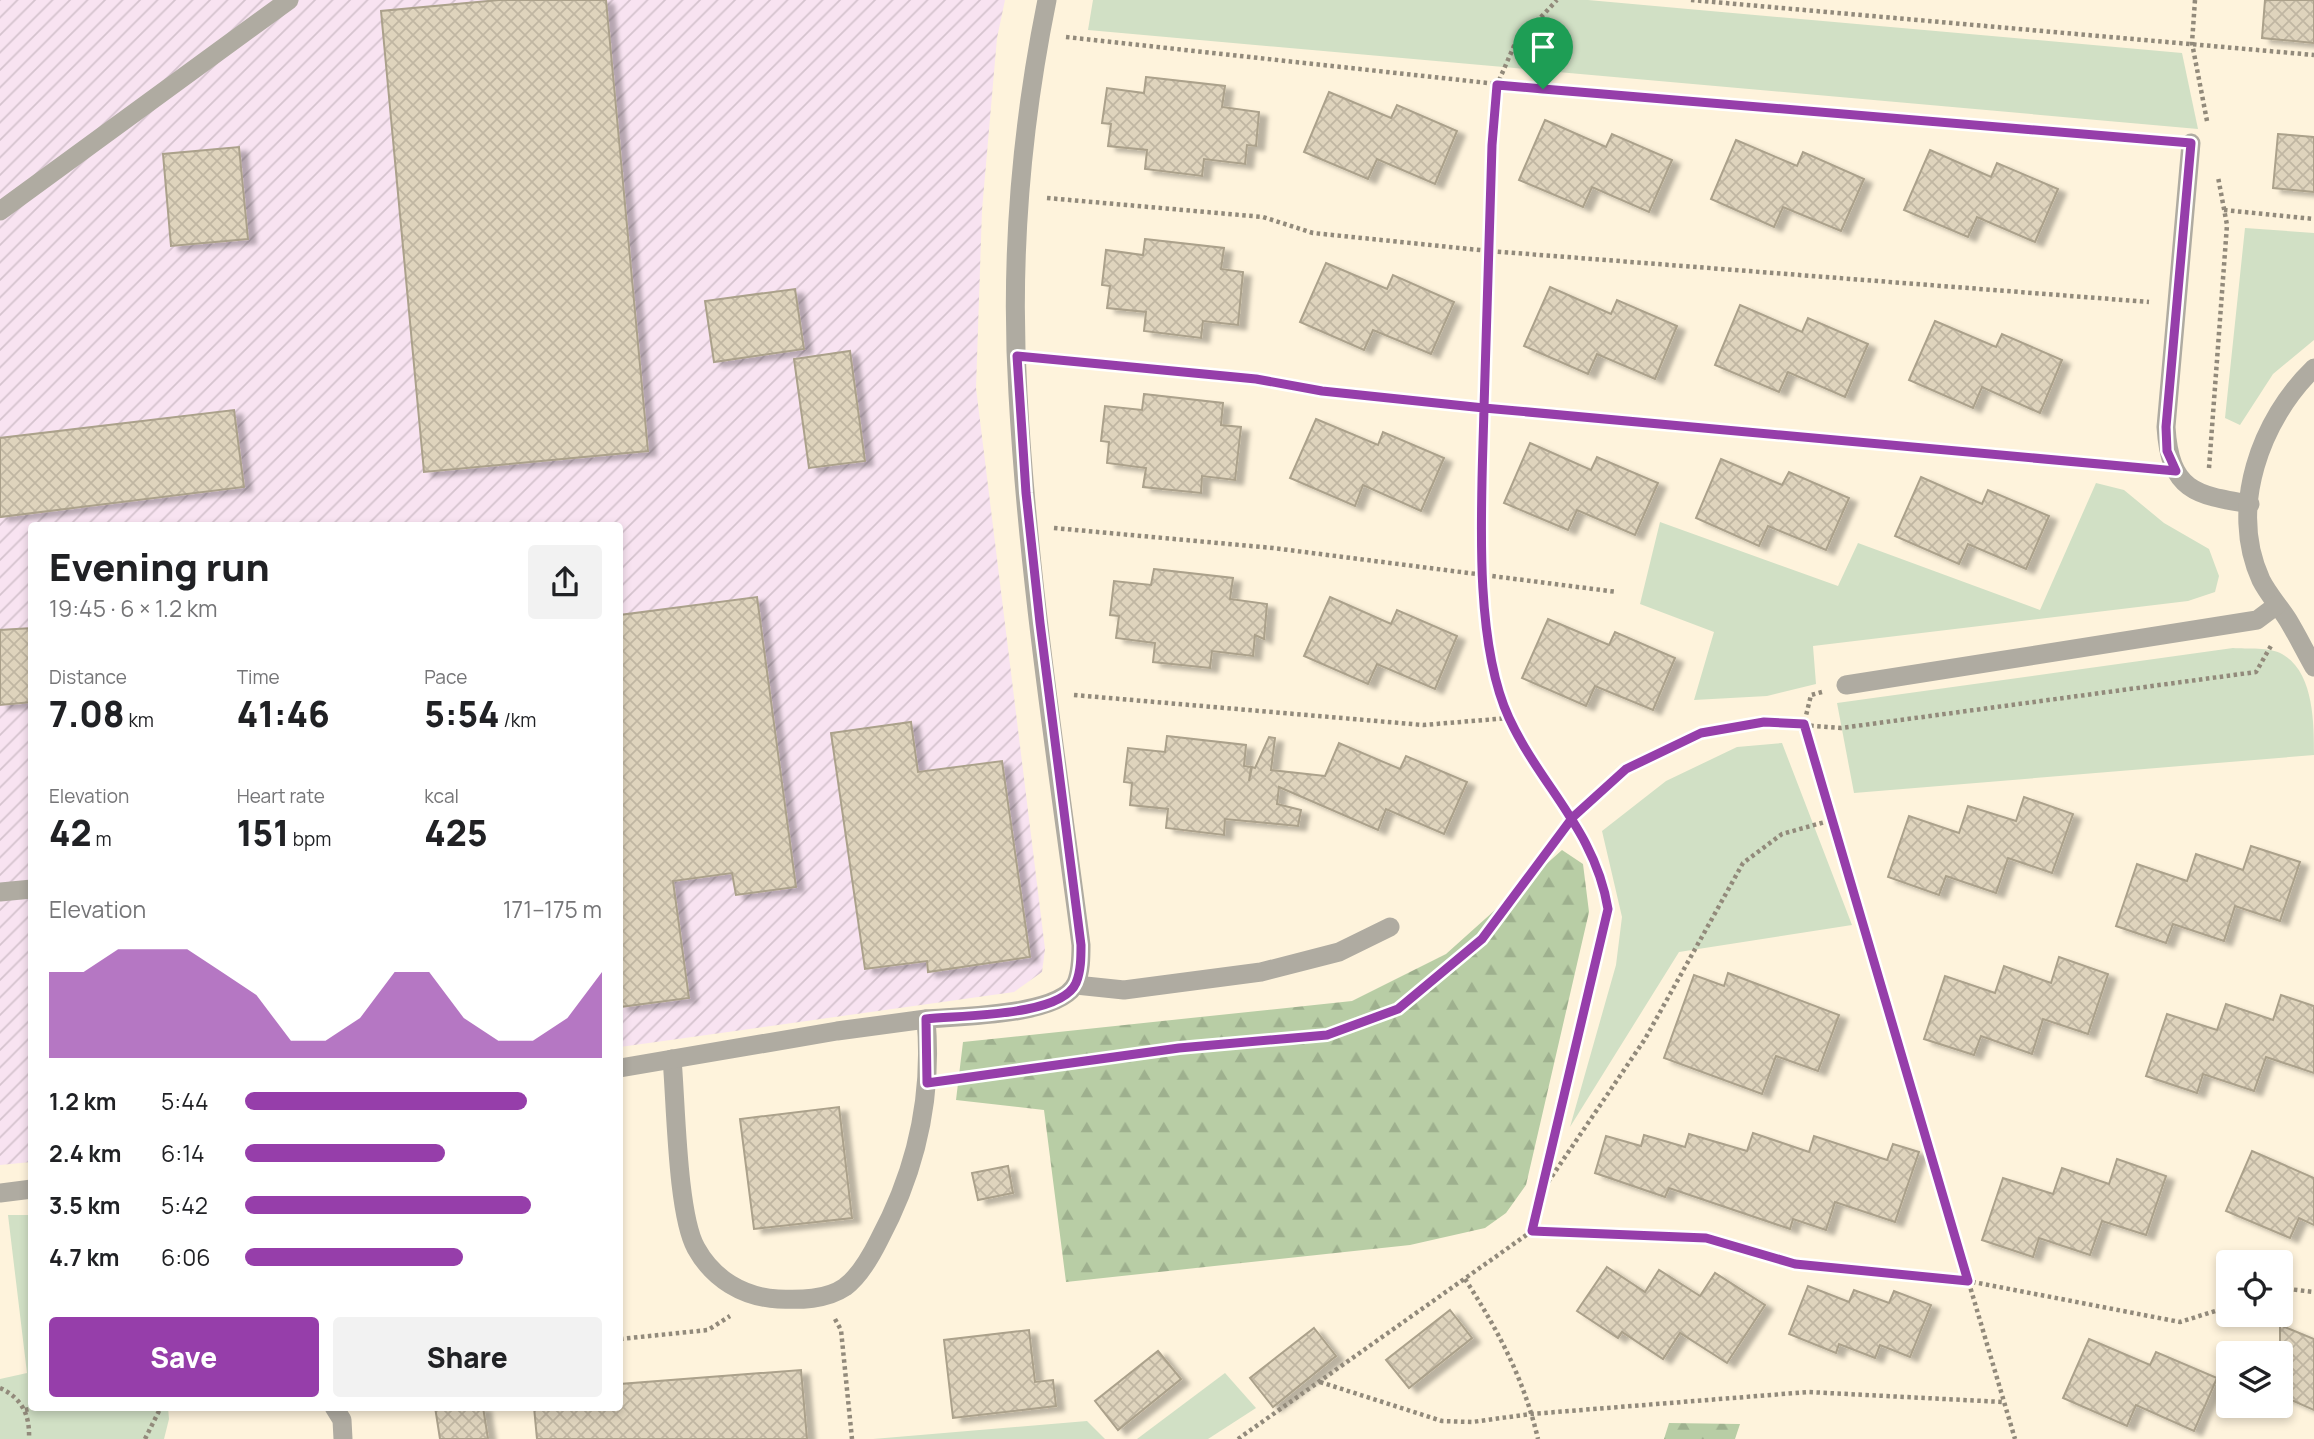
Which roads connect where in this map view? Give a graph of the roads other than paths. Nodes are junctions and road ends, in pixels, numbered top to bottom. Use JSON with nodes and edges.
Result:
{"nodes":[{"id":1,"x":289,"y":0,"type":"edge"},
{"id":2,"x":1047,"y":0,"type":"edge"},
{"id":3,"x":2191,"y":143,"type":"road end"},
{"id":4,"x":0,"y":211,"type":"edge"},
{"id":5,"x":2314,"y":368,"type":"edge"},
{"id":6,"x":2250,"y":504,"type":"junction"},
{"id":7,"x":2282,"y":612,"type":"junction"},
{"id":8,"x":2314,"y":667,"type":"edge"},
{"id":9,"x":1846,"y":685,"type":"road end"},
{"id":10,"x":28,"y":889,"type":"edge"},
{"id":11,"x":0,"y":892,"type":"edge"},
{"id":12,"x":1390,"y":927,"type":"dead end"},
{"id":13,"x":1076,"y":985,"type":"junction"},
{"id":14,"x":926,"y":1019,"type":"junction"},
{"id":15,"x":672,"y":1059,"type":"junction"},
{"id":16,"x":623,"y":1067,"type":"edge"},
{"id":17,"x":28,"y":1190,"type":"edge"},
{"id":18,"x":0,"y":1193,"type":"edge"},
{"id":19,"x":336,"y":1411,"type":"edge"},
{"id":20,"x":343,"y":1439,"type":"edge"}],
"edges":[{"from":1,"to":4,"type":"street"},
{"from":2,"to":13,"type":"street"},
{"from":3,"to":6,"type":"street"},
{"from":5,"to":6,"type":"street"},
{"from":6,"to":7,"type":"street"},
{"from":7,"to":8,"type":"street"},
{"from":7,"to":9,"type":"street"},
{"from":10,"to":11,"type":"street"},
{"from":12,"to":13,"type":"street"},
{"from":13,"to":14,"type":"street"},
{"from":14,"to":15,"type":"street"},
{"from":14,"to":15,"type":"street"},
{"from":15,"to":16,"type":"street"},
{"from":17,"to":18,"type":"street"},
{"from":19,"to":20,"type":"street"}]}
